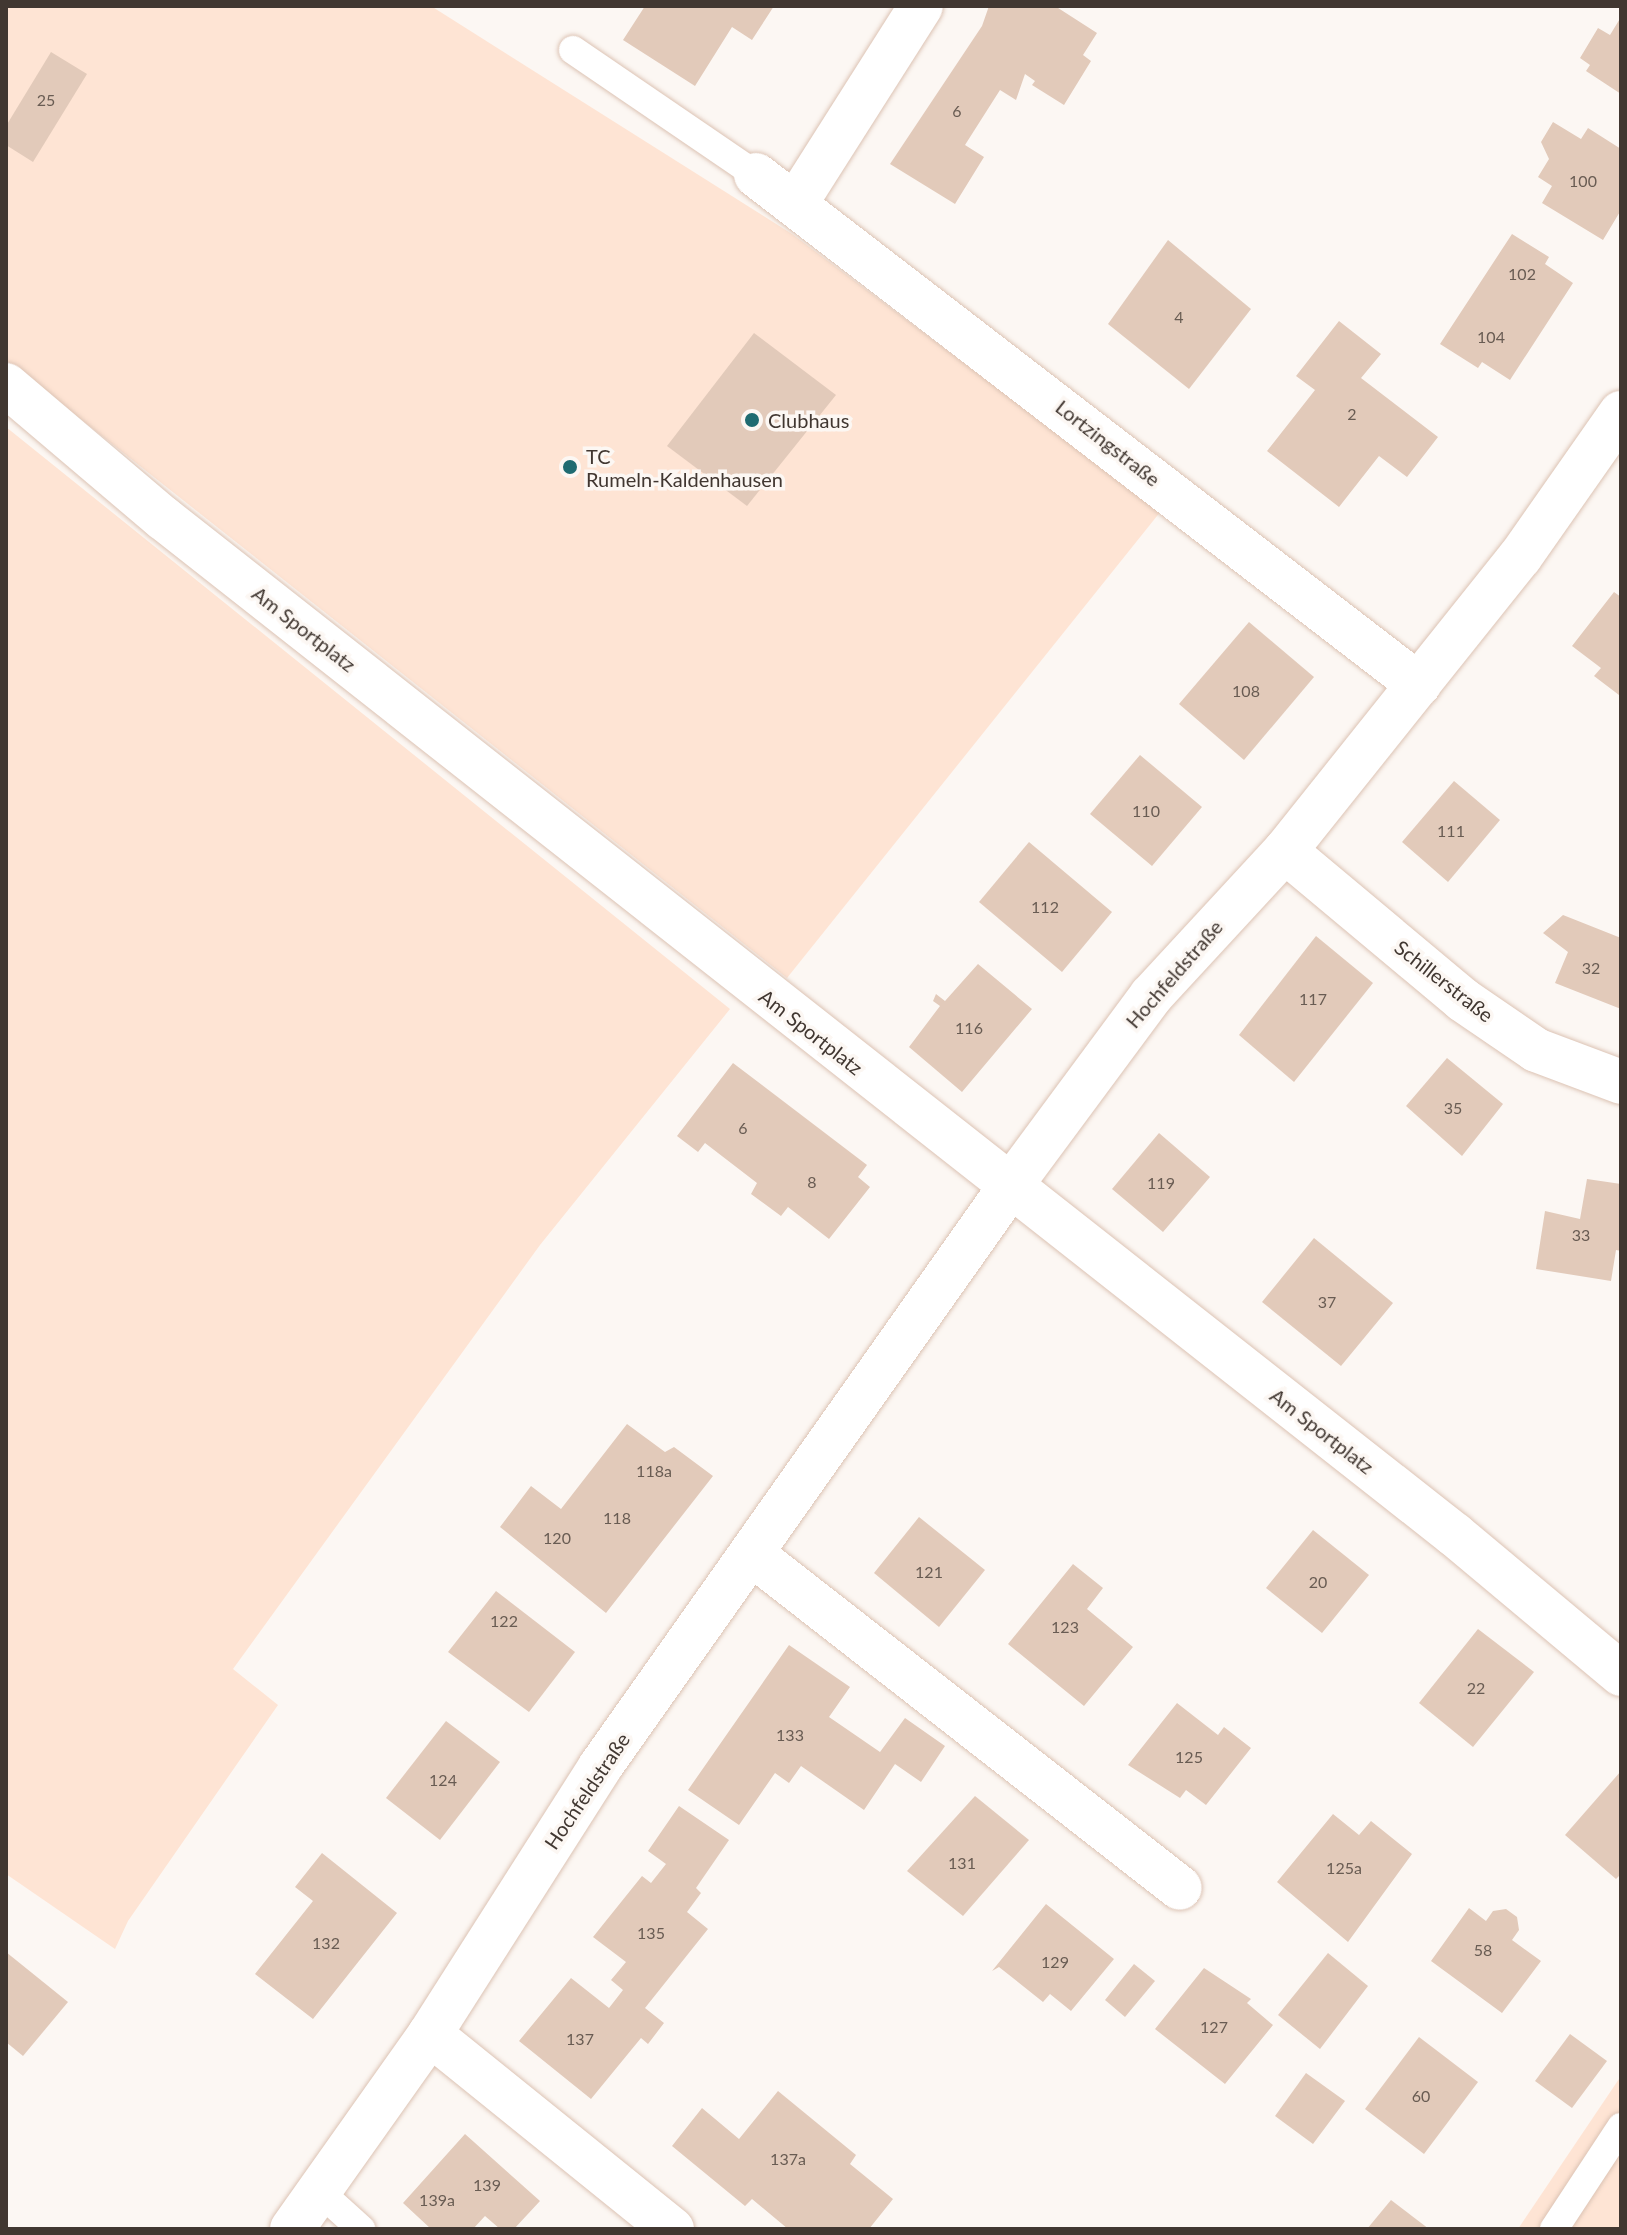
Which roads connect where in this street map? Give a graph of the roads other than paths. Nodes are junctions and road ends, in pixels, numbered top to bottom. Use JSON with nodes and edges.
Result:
{"nodes":[{"id":1,"x":921,"y":6,"type":"edge"},
{"id":2,"x":573,"y":50,"type":"dead end"},
{"id":3,"x":756,"y":175,"type":"joint"},
{"id":4,"x":796,"y":203,"type":"junction"},
{"id":5,"x":6,"y":385,"type":"edge"},
{"id":6,"x":1621,"y":413,"type":"edge"},
{"id":7,"x":1419,"y":685,"type":"junction"},
{"id":8,"x":1285,"y":851,"type":"junction"},
{"id":9,"x":1621,"y":1082,"type":"edge"},
{"id":10,"x":1009,"y":1188,"type":"junction"},
{"id":11,"x":753,"y":1555,"type":"junction"},
{"id":12,"x":1621,"y":1674,"type":"edge"},
{"id":13,"x":1180,"y":1888,"type":"dead end"},
{"id":14,"x":430,"y":2034,"type":"junction"},
{"id":15,"x":1621,"y":2127,"type":"edge"},
{"id":16,"x":319,"y":2191,"type":"junction"},
{"id":17,"x":292,"y":2229,"type":"edge"},
{"id":18,"x":361,"y":2229,"type":"edge"},
{"id":19,"x":672,"y":2229,"type":"edge"},
{"id":20,"x":1554,"y":2229,"type":"edge"}],
"edges":[{"from":1,"to":4,"type":"street"},
{"from":2,"to":3,"type":"lane","name":"Lortzingstraße"},
{"from":3,"to":4,"type":"street","name":"Lortzingstraße"},
{"from":4,"to":7,"type":"street","name":"Lortzingstraße"},
{"from":5,"to":10,"type":"street","name":"Am Sportplatz"},
{"from":6,"to":7,"type":"street","name":"Hochfeldstraße"},
{"from":7,"to":8,"type":"street","name":"Hochfeldstraße"},
{"from":8,"to":9,"type":"street","name":"Schillerstraße"},
{"from":8,"to":10,"type":"street","name":"Hochfeldstraße"},
{"from":10,"to":11,"type":"street","name":"Hochfeldstraße"},
{"from":10,"to":12,"type":"street","name":"Am Sportplatz"},
{"from":11,"to":13,"type":"street"},
{"from":11,"to":14,"type":"street","name":"Hochfeldstraße"},
{"from":14,"to":16,"type":"street","name":"Hochfeldstraße"},
{"from":14,"to":19,"type":"street"},
{"from":15,"to":20,"type":"lane"},
{"from":16,"to":17,"type":"street","name":"Hochfeldstraße"},
{"from":16,"to":18,"type":"lane"}]}
